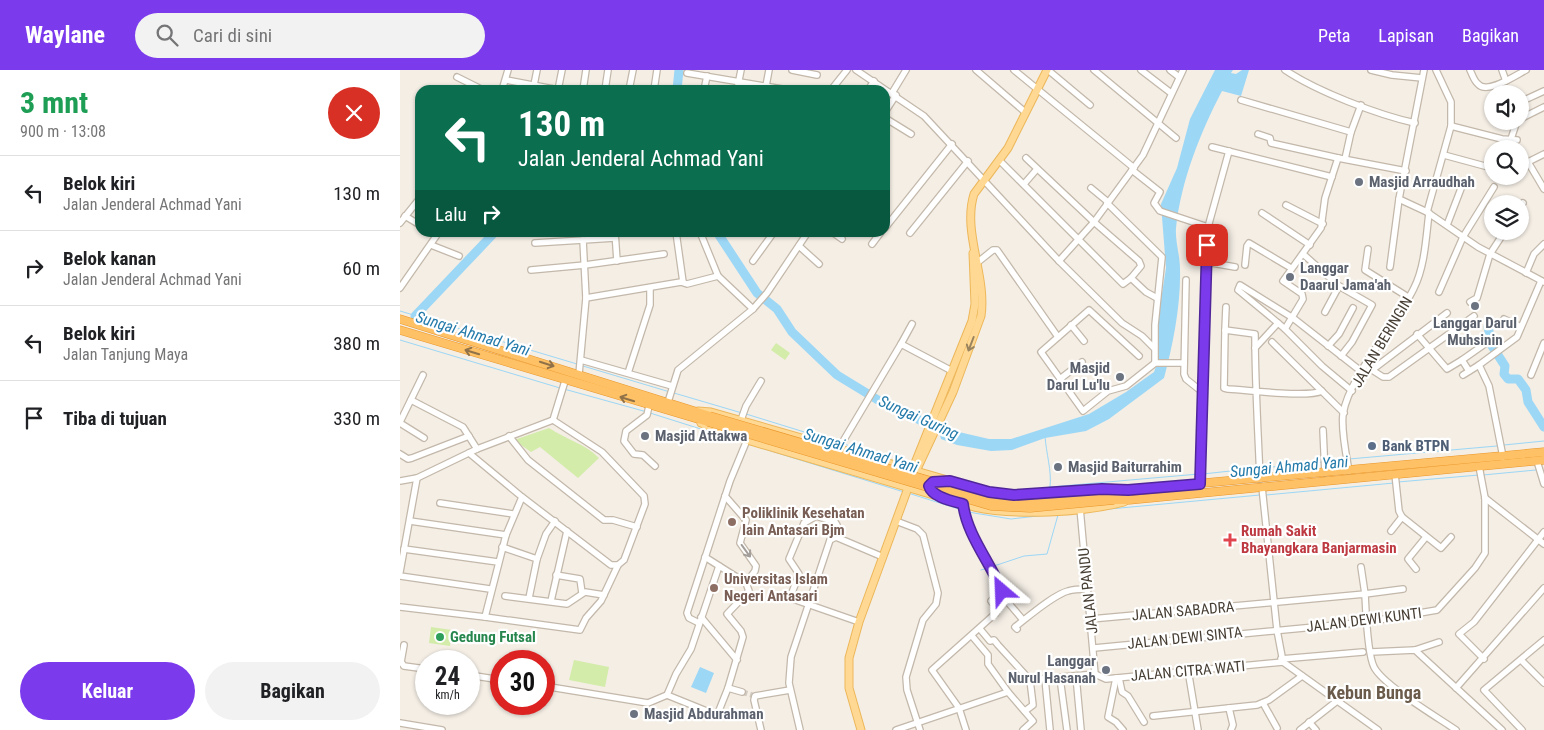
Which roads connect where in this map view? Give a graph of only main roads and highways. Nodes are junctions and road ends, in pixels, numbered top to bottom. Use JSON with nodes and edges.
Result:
{"nodes":[{"id":1,"x":1048,"y":70,"type":"edge"},
{"id":2,"x":975,"y":262,"type":"junction"},
{"id":3,"x":400,"y":319,"type":"edge"},
{"id":4,"x":423,"y":326,"type":"junction"},
{"id":5,"x":400,"y":330,"type":"edge"},
{"id":6,"x":434,"y":330,"type":"junction"},
{"id":7,"x":420,"y":336,"type":"junction"},
{"id":8,"x":431,"y":340,"type":"junction"},
{"id":9,"x":698,"y":411,"type":"junction"},
{"id":10,"x":695,"y":419,"type":"junction"},
{"id":11,"x":709,"y":419,"type":"junction"},
{"id":12,"x":936,"y":423,"type":"junction"},
{"id":13,"x":1544,"y":452,"type":"edge"},
{"id":14,"x":881,"y":461,"type":"junction"},
{"id":15,"x":1540,"y":465,"type":"edge"},
{"id":16,"x":916,"y":468,"type":"junction"},
{"id":17,"x":1394,"y":476,"type":"junction"},
{"id":18,"x":876,"y":478,"type":"junction"},
{"id":19,"x":1261,"y":480,"type":"junction"},
{"id":20,"x":950,"y":481,"type":"junction"},
{"id":21,"x":1224,"y":486,"type":"junction"},
{"id":22,"x":1128,"y":490,"type":"junction"},
{"id":23,"x":1173,"y":491,"type":"junction"},
{"id":24,"x":906,"y":493,"type":"junction"},
{"id":25,"x":1113,"y":497,"type":"junction"},
{"id":26,"x":943,"y":498,"type":"junction"},
{"id":27,"x":1129,"y":500,"type":"junction"},
{"id":28,"x":861,"y":730,"type":"edge"}],
"edges":[{"from":1,"to":2,"type":"main road"},
{"from":2,"to":12,"type":"main road"},
{"from":2,"to":12,"type":"main road","one_way":true},
{"from":3,"to":4,"type":"highway"},
{"from":4,"to":6,"type":"highway"},
{"from":4,"to":7,"type":"highway"},
{"from":5,"to":7,"type":"highway"},
{"from":6,"to":8,"type":"highway"},
{"from":6,"to":9,"type":"highway","one_way":true},
{"from":7,"to":8,"type":"highway"},
{"from":10,"to":8,"type":"highway","one_way":true},
{"from":9,"to":11,"type":"highway"},
{"from":9,"to":14,"type":"main road"},
{"from":10,"to":11,"type":"highway"},
{"from":10,"to":18,"type":"main road"},
{"from":11,"to":25,"type":"highway","bridge":true},
{"from":12,"to":16,"type":"main road"},
{"from":13,"to":17,"type":"highway"},
{"from":14,"to":16,"type":"main road"},
{"from":14,"to":18,"type":"main road"},
{"from":15,"to":17,"type":"highway"},
{"from":16,"to":20,"type":"main road"},
{"from":16,"to":24,"type":"main road"},
{"from":17,"to":19,"type":"highway"},
{"from":17,"to":19,"type":"highway"},
{"from":18,"to":24,"type":"main road"},
{"from":19,"to":21,"type":"highway"},
{"from":20,"to":22,"type":"main road"},
{"from":20,"to":26,"type":"main road"},
{"from":21,"to":23,"type":"highway"},
{"from":21,"to":23,"type":"highway"},
{"from":22,"to":23,"type":"highway"},
{"from":22,"to":25,"type":"highway"},
{"from":23,"to":27,"type":"highway"},
{"from":24,"to":26,"type":"main road"},
{"from":24,"to":28,"type":"main road"},
{"from":25,"to":27,"type":"highway"},
{"from":26,"to":27,"type":"main road"}]}
